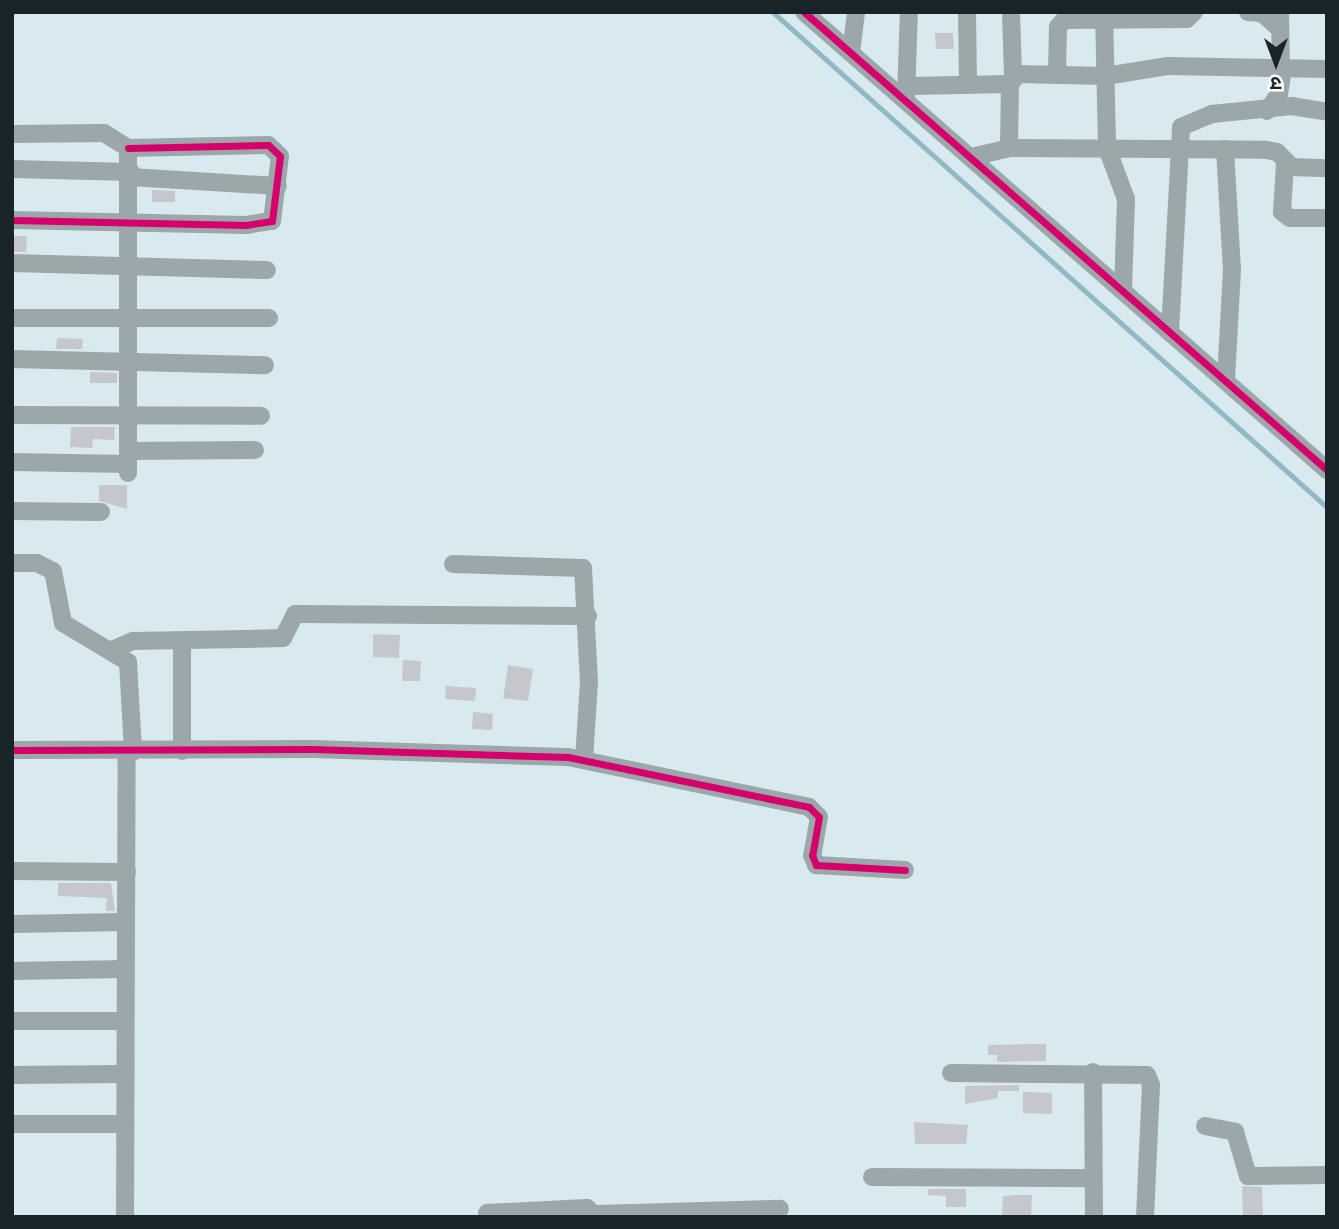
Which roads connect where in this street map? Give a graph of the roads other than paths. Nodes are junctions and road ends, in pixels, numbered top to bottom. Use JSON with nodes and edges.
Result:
{"nodes":[{"id":1,"x":804,"y":12,"type":"edge"},
{"id":2,"x":856,"y":12,"type":"edge"},
{"id":3,"x":909,"y":12,"type":"edge"},
{"id":4,"x":967,"y":12,"type":"edge"},
{"id":5,"x":1011,"y":12,"type":"edge"},
{"id":6,"x":1195,"y":12,"type":"edge"},
{"id":7,"x":1248,"y":12,"type":"edge"},
{"id":8,"x":1104,"y":15,"type":"edge"},
{"id":9,"x":1280,"y":21,"type":"edge"},
{"id":10,"x":851,"y":53,"type":"junction"},
{"id":11,"x":1282,"y":69,"type":"junction"},
{"id":12,"x":1327,"y":69,"type":"edge"},
{"id":13,"x":1057,"y":74,"type":"junction"},
{"id":14,"x":1106,"y":76,"type":"junction"},
{"id":15,"x":1011,"y":80,"type":"junction"},
{"id":16,"x":968,"y":85,"type":"junction"},
{"id":17,"x":907,"y":93,"type":"junction"},
{"id":18,"x":1267,"y":111,"type":"junction"},
{"id":19,"x":1327,"y":112,"type":"edge"},
{"id":20,"x":12,"y":134,"type":"edge"},
{"id":21,"x":128,"y":148,"type":"junction"},
{"id":22,"x":1009,"y":148,"type":"junction"},
{"id":23,"x":1107,"y":148,"type":"junction"},
{"id":24,"x":1176,"y":149,"type":"junction"},
{"id":25,"x":1225,"y":149,"type":"junction"},
{"id":26,"x":971,"y":157,"type":"junction"},
{"id":27,"x":1285,"y":164,"type":"junction"},
{"id":28,"x":1327,"y":168,"type":"edge"},
{"id":29,"x":12,"y":169,"type":"edge"},
{"id":30,"x":130,"y":175,"type":"junction"},
{"id":31,"x":278,"y":186,"type":"junction"},
{"id":32,"x":1327,"y":218,"type":"edge"},
{"id":33,"x":12,"y":220,"type":"edge"},
{"id":34,"x":129,"y":220,"type":"junction"},
{"id":35,"x":12,"y":263,"type":"edge"},
{"id":36,"x":129,"y":265,"type":"junction"},
{"id":37,"x":267,"y":270,"type":"dead end"},
{"id":38,"x":1123,"y":291,"type":"junction"},
{"id":39,"x":128,"y":317,"type":"junction"},
{"id":40,"x":12,"y":318,"type":"edge"},
{"id":41,"x":269,"y":318,"type":"dead end"},
{"id":42,"x":1170,"y":332,"type":"junction"},
{"id":43,"x":12,"y":359,"type":"edge"},
{"id":44,"x":128,"y":364,"type":"junction"},
{"id":45,"x":265,"y":365,"type":"dead end"},
{"id":46,"x":1226,"y":381,"type":"junction"},
{"id":47,"x":127,"y":414,"type":"junction"},
{"id":48,"x":12,"y":415,"type":"edge"},
{"id":49,"x":261,"y":416,"type":"dead end"},
{"id":50,"x":255,"y":450,"type":"dead end"},
{"id":51,"x":12,"y":463,"type":"edge"},
{"id":52,"x":128,"y":463,"type":"junction"},
{"id":53,"x":1327,"y":470,"type":"edge"},
{"id":54,"x":12,"y":511,"type":"edge"},
{"id":55,"x":101,"y":512,"type":"dead end"},
{"id":56,"x":12,"y":563,"type":"edge"},
{"id":57,"x":453,"y":564,"type":"dead end"},
{"id":58,"x":587,"y":616,"type":"junction"},
{"id":59,"x":182,"y":640,"type":"junction"},
{"id":60,"x":114,"y":649,"type":"junction"},
{"id":61,"x":12,"y":750,"type":"edge"},
{"id":62,"x":182,"y":751,"type":"junction"},
{"id":63,"x":130,"y":752,"type":"junction"},
{"id":64,"x":584,"y":759,"type":"junction"},
{"id":65,"x":905,"y":870,"type":"dead end"},
{"id":66,"x":12,"y":871,"type":"edge"},
{"id":67,"x":127,"y":872,"type":"junction"},
{"id":68,"x":126,"y":922,"type":"junction"},
{"id":69,"x":12,"y":924,"type":"edge"},
{"id":70,"x":125,"y":969,"type":"junction"},
{"id":71,"x":12,"y":971,"type":"edge"},
{"id":72,"x":12,"y":1021,"type":"edge"},
{"id":73,"x":124,"y":1021,"type":"junction"},
{"id":74,"x":1093,"y":1072,"type":"junction"},
{"id":75,"x":951,"y":1073,"type":"dead end"},
{"id":76,"x":124,"y":1074,"type":"junction"},
{"id":77,"x":12,"y":1075,"type":"edge"},
{"id":78,"x":12,"y":1124,"type":"edge"},
{"id":79,"x":125,"y":1124,"type":"junction"},
{"id":80,"x":1205,"y":1126,"type":"dead end"},
{"id":81,"x":1327,"y":1175,"type":"edge"},
{"id":82,"x":872,"y":1177,"type":"dead end"},
{"id":83,"x":1093,"y":1178,"type":"junction"},
{"id":84,"x":780,"y":1209,"type":"dead end"},
{"id":85,"x":487,"y":1213,"type":"dead end"},
{"id":86,"x":596,"y":1215,"type":"edge"},
{"id":87,"x":125,"y":1217,"type":"edge"},
{"id":88,"x":1094,"y":1217,"type":"edge"},
{"id":89,"x":1145,"y":1217,"type":"edge"}],
"edges":[{"from":1,"to":10,"type":"street"},
{"from":2,"to":10,"type":"street"},
{"from":3,"to":17,"type":"street"},
{"from":4,"to":16,"type":"street"},
{"from":5,"to":15,"type":"street"},
{"from":6,"to":8,"type":"street"},
{"from":7,"to":9,"type":"street"},
{"from":8,"to":13,"type":"street"},
{"from":8,"to":14,"type":"street"},
{"from":9,"to":11,"type":"street"},
{"from":10,"to":17,"type":"street"},
{"from":11,"to":12,"type":"street"},
{"from":11,"to":14,"type":"street"},
{"from":11,"to":18,"type":"street"},
{"from":13,"to":14,"type":"street"},
{"from":13,"to":15,"type":"street"},
{"from":14,"to":23,"type":"street"},
{"from":15,"to":16,"type":"street"},
{"from":15,"to":22,"type":"street"},
{"from":16,"to":17,"type":"street"},
{"from":17,"to":26,"type":"street"},
{"from":18,"to":19,"type":"street"},
{"from":18,"to":24,"type":"street"},
{"from":20,"to":21,"type":"street"},
{"from":21,"to":30,"type":"street"},
{"from":21,"to":31,"type":"street"},
{"from":22,"to":23,"type":"street"},
{"from":22,"to":26,"type":"street"},
{"from":23,"to":24,"type":"street"},
{"from":23,"to":38,"type":"street"},
{"from":24,"to":25,"type":"street"},
{"from":24,"to":42,"type":"street"},
{"from":25,"to":27,"type":"street"},
{"from":25,"to":46,"type":"street"},
{"from":26,"to":38,"type":"street"},
{"from":27,"to":28,"type":"street"},
{"from":27,"to":32,"type":"street"},
{"from":29,"to":30,"type":"street"},
{"from":30,"to":31,"type":"street"},
{"from":30,"to":34,"type":"street"},
{"from":31,"to":34,"type":"street"},
{"from":33,"to":34,"type":"street"},
{"from":34,"to":36,"type":"street"},
{"from":35,"to":36,"type":"street"},
{"from":36,"to":37,"type":"street"},
{"from":36,"to":39,"type":"street"},
{"from":38,"to":42,"type":"street"},
{"from":39,"to":40,"type":"street"},
{"from":39,"to":41,"type":"street"},
{"from":39,"to":44,"type":"street"},
{"from":42,"to":46,"type":"street"},
{"from":43,"to":44,"type":"street"},
{"from":44,"to":45,"type":"street"},
{"from":44,"to":47,"type":"street"},
{"from":46,"to":53,"type":"street"},
{"from":47,"to":48,"type":"street"},
{"from":47,"to":49,"type":"street"},
{"from":47,"to":52,"type":"street"},
{"from":50,"to":52,"type":"street"},
{"from":51,"to":52,"type":"street"},
{"from":54,"to":55,"type":"street"},
{"from":56,"to":60,"type":"street"},
{"from":57,"to":58,"type":"street"},
{"from":58,"to":59,"type":"street"},
{"from":58,"to":64,"type":"street"},
{"from":59,"to":60,"type":"street"},
{"from":59,"to":62,"type":"street"},
{"from":60,"to":63,"type":"street"},
{"from":61,"to":63,"type":"street"},
{"from":62,"to":63,"type":"street"},
{"from":62,"to":64,"type":"street"},
{"from":63,"to":67,"type":"street"},
{"from":64,"to":65,"type":"street"},
{"from":66,"to":67,"type":"street"},
{"from":67,"to":68,"type":"street"},
{"from":68,"to":69,"type":"street"},
{"from":68,"to":70,"type":"street"},
{"from":70,"to":71,"type":"street"},
{"from":70,"to":73,"type":"street"},
{"from":72,"to":73,"type":"street"},
{"from":73,"to":76,"type":"street"},
{"from":74,"to":75,"type":"street"},
{"from":74,"to":83,"type":"street"},
{"from":74,"to":89,"type":"street"},
{"from":76,"to":77,"type":"street"},
{"from":76,"to":79,"type":"street"},
{"from":78,"to":79,"type":"street"},
{"from":79,"to":87,"type":"street"},
{"from":80,"to":81,"type":"street"},
{"from":82,"to":83,"type":"street"},
{"from":83,"to":88,"type":"street"},
{"from":84,"to":86,"type":"street"},
{"from":85,"to":86,"type":"street"}]}
